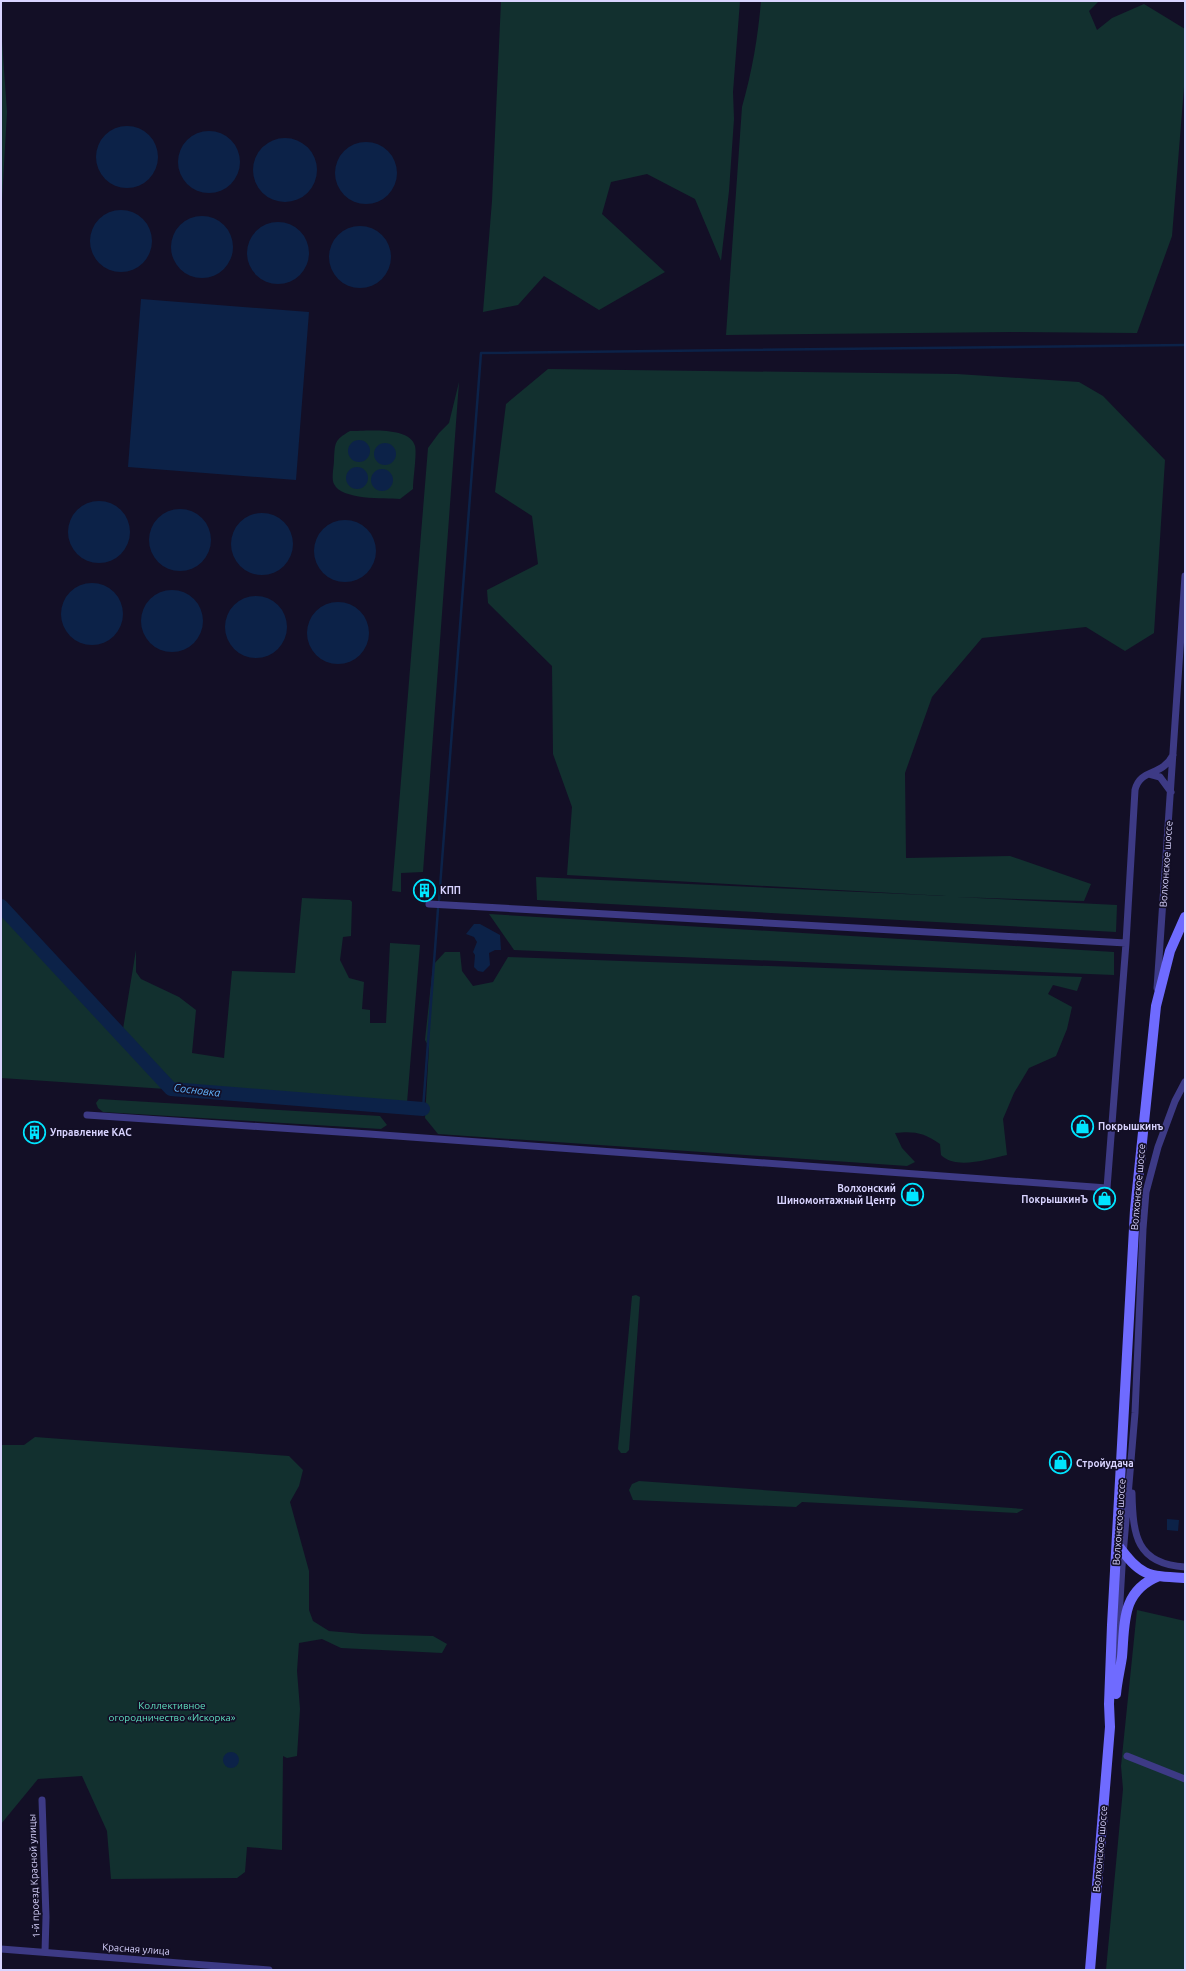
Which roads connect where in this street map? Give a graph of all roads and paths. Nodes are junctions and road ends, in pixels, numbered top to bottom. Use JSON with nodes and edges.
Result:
{"nodes":[{"id":1,"x":1185,"y":576,"type":"edge"},
{"id":2,"x":1174,"y":755,"type":"junction"},
{"id":3,"x":1150,"y":774,"type":"junction"},
{"id":4,"x":1171,"y":792,"type":"junction"},
{"id":5,"x":429,"y":904,"type":"dead end"},
{"id":6,"x":1185,"y":917,"type":"edge"},
{"id":7,"x":1126,"y":943,"type":"junction"},
{"id":8,"x":1156,"y":1006,"type":"junction"},
{"id":9,"x":1185,"y":1082,"type":"edge"},
{"id":10,"x":87,"y":1115,"type":"dead end"},
{"id":11,"x":1132,"y":1459,"type":"junction"},
{"id":12,"x":1120,"y":1548,"type":"junction"},
{"id":13,"x":1185,"y":1567,"type":"edge"},
{"id":14,"x":1159,"y":1576,"type":"junction"},
{"id":15,"x":1185,"y":1578,"type":"edge"},
{"id":16,"x":1117,"y":1681,"type":"junction"},
{"id":17,"x":1110,"y":1727,"type":"junction"},
{"id":18,"x":1127,"y":1756,"type":"dead end"},
{"id":19,"x":1185,"y":1779,"type":"edge"},
{"id":20,"x":42,"y":1800,"type":"dead end"},
{"id":21,"x":1,"y":1949,"type":"edge"},
{"id":22,"x":45,"y":1952,"type":"junction"},
{"id":23,"x":269,"y":1970,"type":"edge"},
{"id":24,"x":1090,"y":1970,"type":"edge"}],
"edges":[{"from":1,"to":2,"type":"street","name":"Волхонское шоссе"},
{"from":2,"to":3,"type":"street"},
{"from":2,"to":4,"type":"street","name":"Волхонское шоссе"},
{"from":3,"to":4,"type":"street"},
{"from":3,"to":7,"type":"street"},
{"from":4,"to":8,"type":"street","name":"Волхонское шоссе"},
{"from":5,"to":7,"type":"street"},
{"from":6,"to":8,"type":"main road"},
{"from":7,"to":10,"type":"street"},
{"from":8,"to":12,"type":"main road","name":"Волхонское шоссе"},
{"from":9,"to":11,"type":"street","name":"Волхонское шоссе"},
{"from":11,"to":12,"type":"street","name":"Волхонское шоссе"},
{"from":11,"to":13,"type":"street"},
{"from":12,"to":14,"type":"main road"},
{"from":12,"to":16,"type":"street","name":"Волхонское шоссе"},
{"from":12,"to":17,"type":"main road","name":"Волхонское шоссе"},
{"from":14,"to":15,"type":"main road"},
{"from":14,"to":16,"type":"main road"},
{"from":16,"to":17,"type":"main road","name":"Волхонское шоссе"},
{"from":17,"to":24,"type":"main road","name":"Волхонское шоссе"},
{"from":18,"to":19,"type":"street"},
{"from":20,"to":22,"type":"street","name":"1-й проезд Красной улицы"},
{"from":21,"to":22,"type":"street","name":"Красная улица"},
{"from":22,"to":23,"type":"street","name":"Красная улица"}]}
